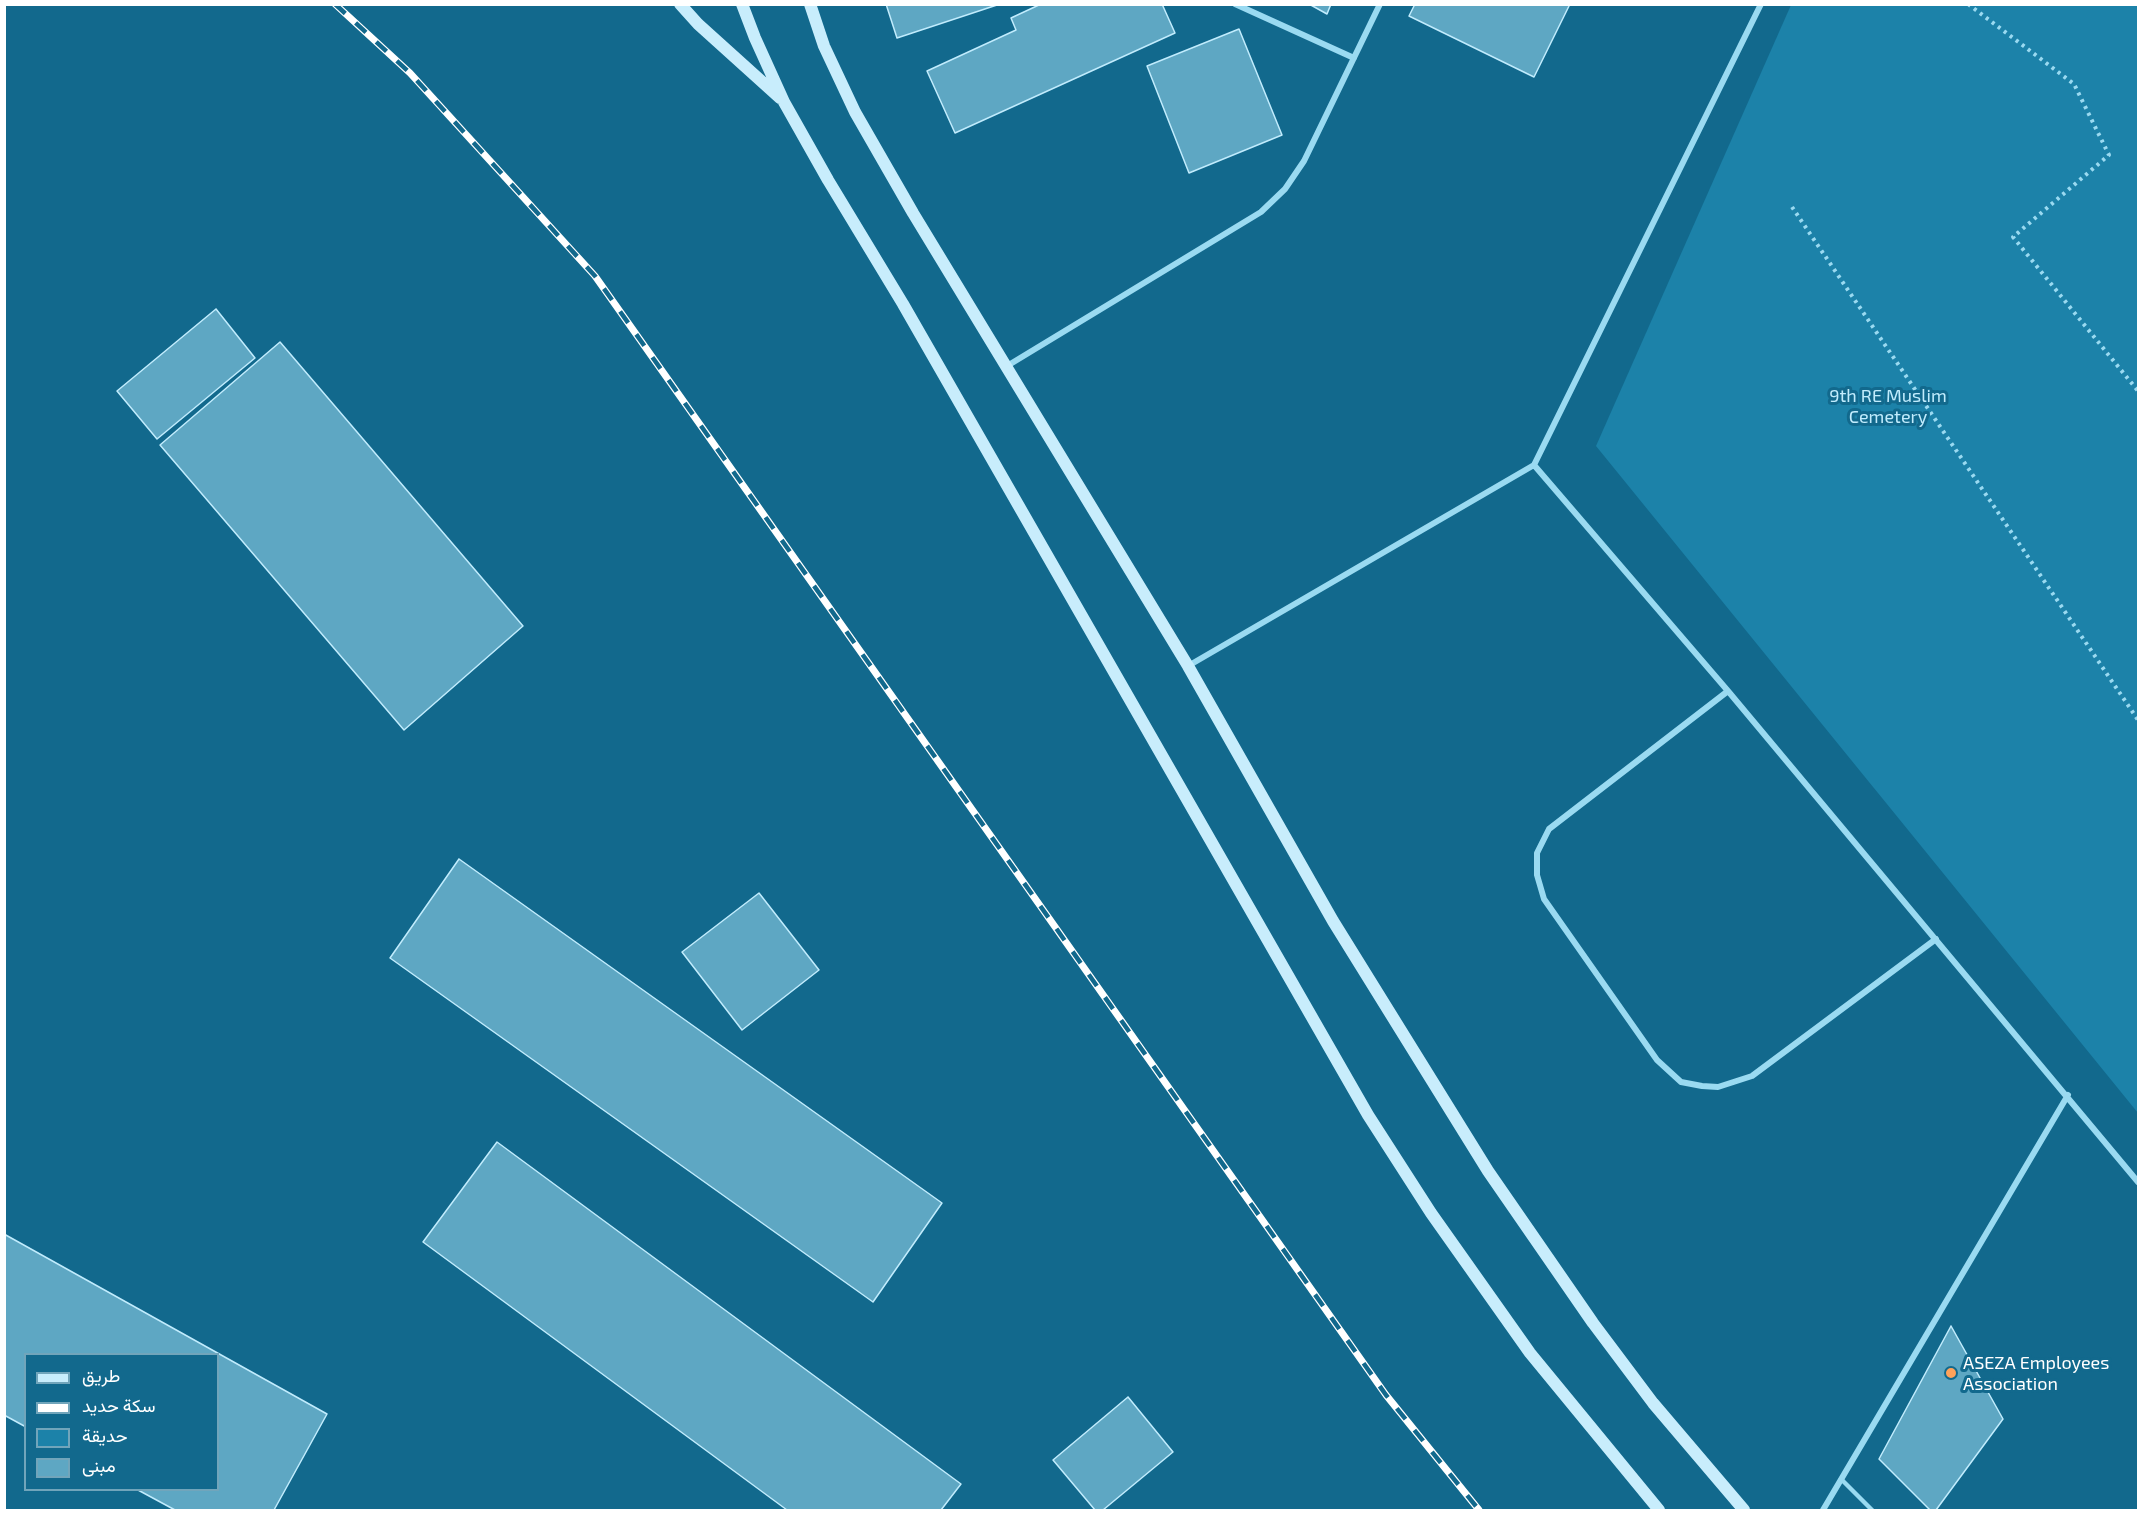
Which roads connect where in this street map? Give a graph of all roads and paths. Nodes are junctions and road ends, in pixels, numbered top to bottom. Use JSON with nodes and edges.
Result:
{"nodes":[{"id":1,"x":680,"y":4,"type":"edge"},
{"id":2,"x":742,"y":4,"type":"edge"},
{"id":3,"x":810,"y":4,"type":"edge"},
{"id":4,"x":1235,"y":4,"type":"edge"},
{"id":5,"x":1380,"y":4,"type":"edge"},
{"id":6,"x":1761,"y":4,"type":"edge"},
{"id":7,"x":1968,"y":4,"type":"edge"},
{"id":8,"x":1354,"y":58,"type":"junction"},
{"id":9,"x":784,"y":102,"type":"junction"},
{"id":10,"x":1792,"y":207,"type":"dead end"},
{"id":11,"x":1006,"y":366,"type":"junction"},
{"id":12,"x":2139,"y":391,"type":"edge"},
{"id":13,"x":1534,"y":465,"type":"junction"},
{"id":14,"x":1188,"y":666,"type":"junction"},
{"id":15,"x":1728,"y":691,"type":"junction"},
{"id":16,"x":2139,"y":720,"type":"edge"},
{"id":17,"x":1936,"y":939,"type":"junction"},
{"id":18,"x":2068,"y":1095,"type":"junction"},
{"id":19,"x":2139,"y":1182,"type":"edge"},
{"id":20,"x":1841,"y":1479,"type":"junction"},
{"id":21,"x":1659,"y":1510,"type":"edge"},
{"id":22,"x":1744,"y":1510,"type":"edge"},
{"id":23,"x":1823,"y":1510,"type":"edge"},
{"id":24,"x":1872,"y":1510,"type":"edge"}],
"edges":[{"from":1,"to":9,"type":"street"},
{"from":2,"to":9,"type":"street"},
{"from":3,"to":11,"type":"street"},
{"from":4,"to":8,"type":"street"},
{"from":5,"to":8,"type":"street"},
{"from":6,"to":13,"type":"street"},
{"from":7,"to":12,"type":"path"},
{"from":8,"to":11,"type":"street"},
{"from":9,"to":21,"type":"street"},
{"from":10,"to":16,"type":"path"},
{"from":11,"to":14,"type":"street"},
{"from":13,"to":14,"type":"street"},
{"from":13,"to":15,"type":"street"},
{"from":14,"to":22,"type":"street"},
{"from":15,"to":17,"type":"street"},
{"from":15,"to":17,"type":"street"},
{"from":17,"to":18,"type":"street"},
{"from":18,"to":19,"type":"street"},
{"from":18,"to":20,"type":"street"},
{"from":20,"to":23,"type":"street"},
{"from":20,"to":24,"type":"lane"}]}
